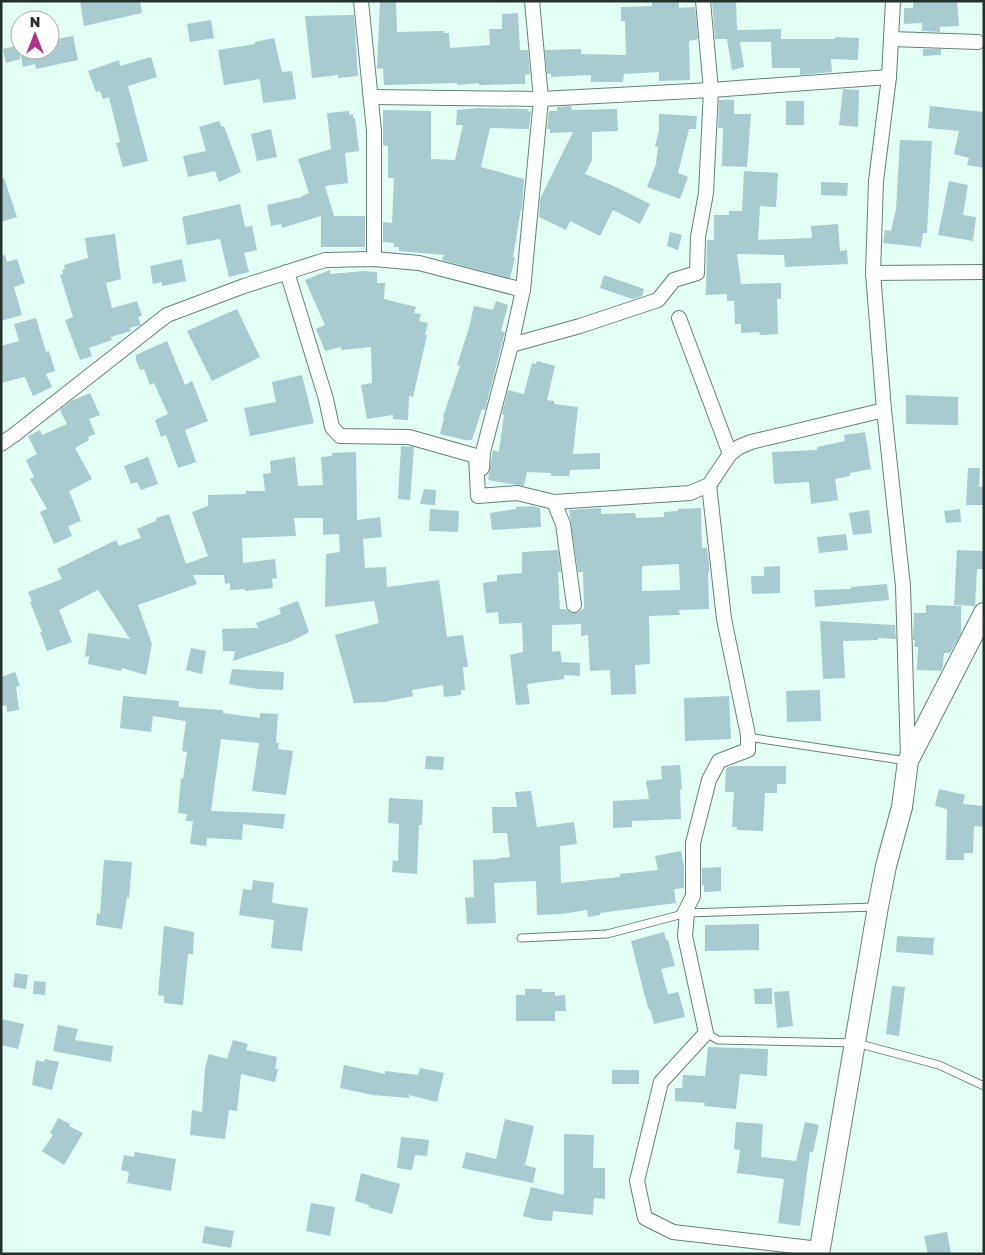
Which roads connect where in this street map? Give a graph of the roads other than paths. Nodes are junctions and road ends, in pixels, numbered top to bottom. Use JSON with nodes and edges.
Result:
{"nodes":[{"id":1,"x":361,"y":1,"type":"edge"},
{"id":2,"x":532,"y":1,"type":"edge"},
{"id":3,"x":703,"y":1,"type":"edge"},
{"id":4,"x":893,"y":1,"type":"edge"},
{"id":5,"x":891,"y":39,"type":"junction"},
{"id":6,"x":978,"y":42,"type":"dead end"},
{"id":7,"x":889,"y":77,"type":"junction"},
{"id":8,"x":711,"y":90,"type":"junction"},
{"id":9,"x":371,"y":97,"type":"junction"},
{"id":10,"x":541,"y":99,"type":"junction"},
{"id":11,"x":374,"y":259,"type":"junction"},
{"id":12,"x":287,"y":272,"type":"junction"},
{"id":13,"x":984,"y":272,"type":"edge"},
{"id":14,"x":873,"y":273,"type":"junction"},
{"id":15,"x":523,"y":290,"type":"junction"},
{"id":16,"x":679,"y":318,"type":"dead end"},
{"id":17,"x":511,"y":345,"type":"junction"},
{"id":18,"x":884,"y":410,"type":"junction"},
{"id":19,"x":1,"y":444,"type":"edge"},
{"id":20,"x":730,"y":454,"type":"junction"},
{"id":21,"x":709,"y":485,"type":"junction"},
{"id":22,"x":478,"y":496,"type":"junction"},
{"id":23,"x":554,"y":502,"type":"junction"},
{"id":24,"x":574,"y":605,"type":"dead end"},
{"id":25,"x":984,"y":613,"type":"edge"},
{"id":26,"x":748,"y":735,"type":"junction"},
{"id":27,"x":908,"y":761,"type":"junction"},
{"id":28,"x":878,"y":907,"type":"junction"},
{"id":29,"x":686,"y":914,"type":"junction"},
{"id":30,"x":521,"y":938,"type":"dead end"},
{"id":31,"x":706,"y":1033,"type":"junction"},
{"id":32,"x":856,"y":1043,"type":"junction"},
{"id":33,"x":984,"y":1086,"type":"edge"},
{"id":34,"x":820,"y":1252,"type":"edge"}],
"edges":[{"from":1,"to":9,"type":"street"},
{"from":2,"to":10,"type":"street"},
{"from":3,"to":8,"type":"street"},
{"from":4,"to":5,"type":"street"},
{"from":5,"to":6,"type":"street"},
{"from":5,"to":7,"type":"street"},
{"from":7,"to":8,"type":"street"},
{"from":7,"to":14,"type":"street"},
{"from":8,"to":10,"type":"street"},
{"from":8,"to":17,"type":"street"},
{"from":9,"to":10,"type":"street"},
{"from":9,"to":11,"type":"street"},
{"from":10,"to":15,"type":"street"},
{"from":11,"to":12,"type":"street"},
{"from":11,"to":15,"type":"street"},
{"from":12,"to":19,"type":"street"},
{"from":12,"to":22,"type":"street"},
{"from":13,"to":14,"type":"street"},
{"from":14,"to":18,"type":"street"},
{"from":15,"to":17,"type":"street"},
{"from":16,"to":20,"type":"street"},
{"from":17,"to":22,"type":"street"},
{"from":18,"to":20,"type":"street"},
{"from":18,"to":27,"type":"street"},
{"from":20,"to":21,"type":"street"},
{"from":21,"to":23,"type":"street"},
{"from":21,"to":26,"type":"street"},
{"from":22,"to":23,"type":"street"},
{"from":23,"to":24,"type":"street"},
{"from":25,"to":27,"type":"main road"},
{"from":26,"to":27,"type":"lane"},
{"from":26,"to":29,"type":"street"},
{"from":27,"to":28,"type":"main road"},
{"from":28,"to":29,"type":"lane"},
{"from":28,"to":32,"type":"main road"},
{"from":29,"to":30,"type":"lane"},
{"from":29,"to":31,"type":"street"},
{"from":31,"to":32,"type":"lane"},
{"from":31,"to":34,"type":"street"},
{"from":32,"to":33,"type":"lane"},
{"from":32,"to":34,"type":"main road"}]}
